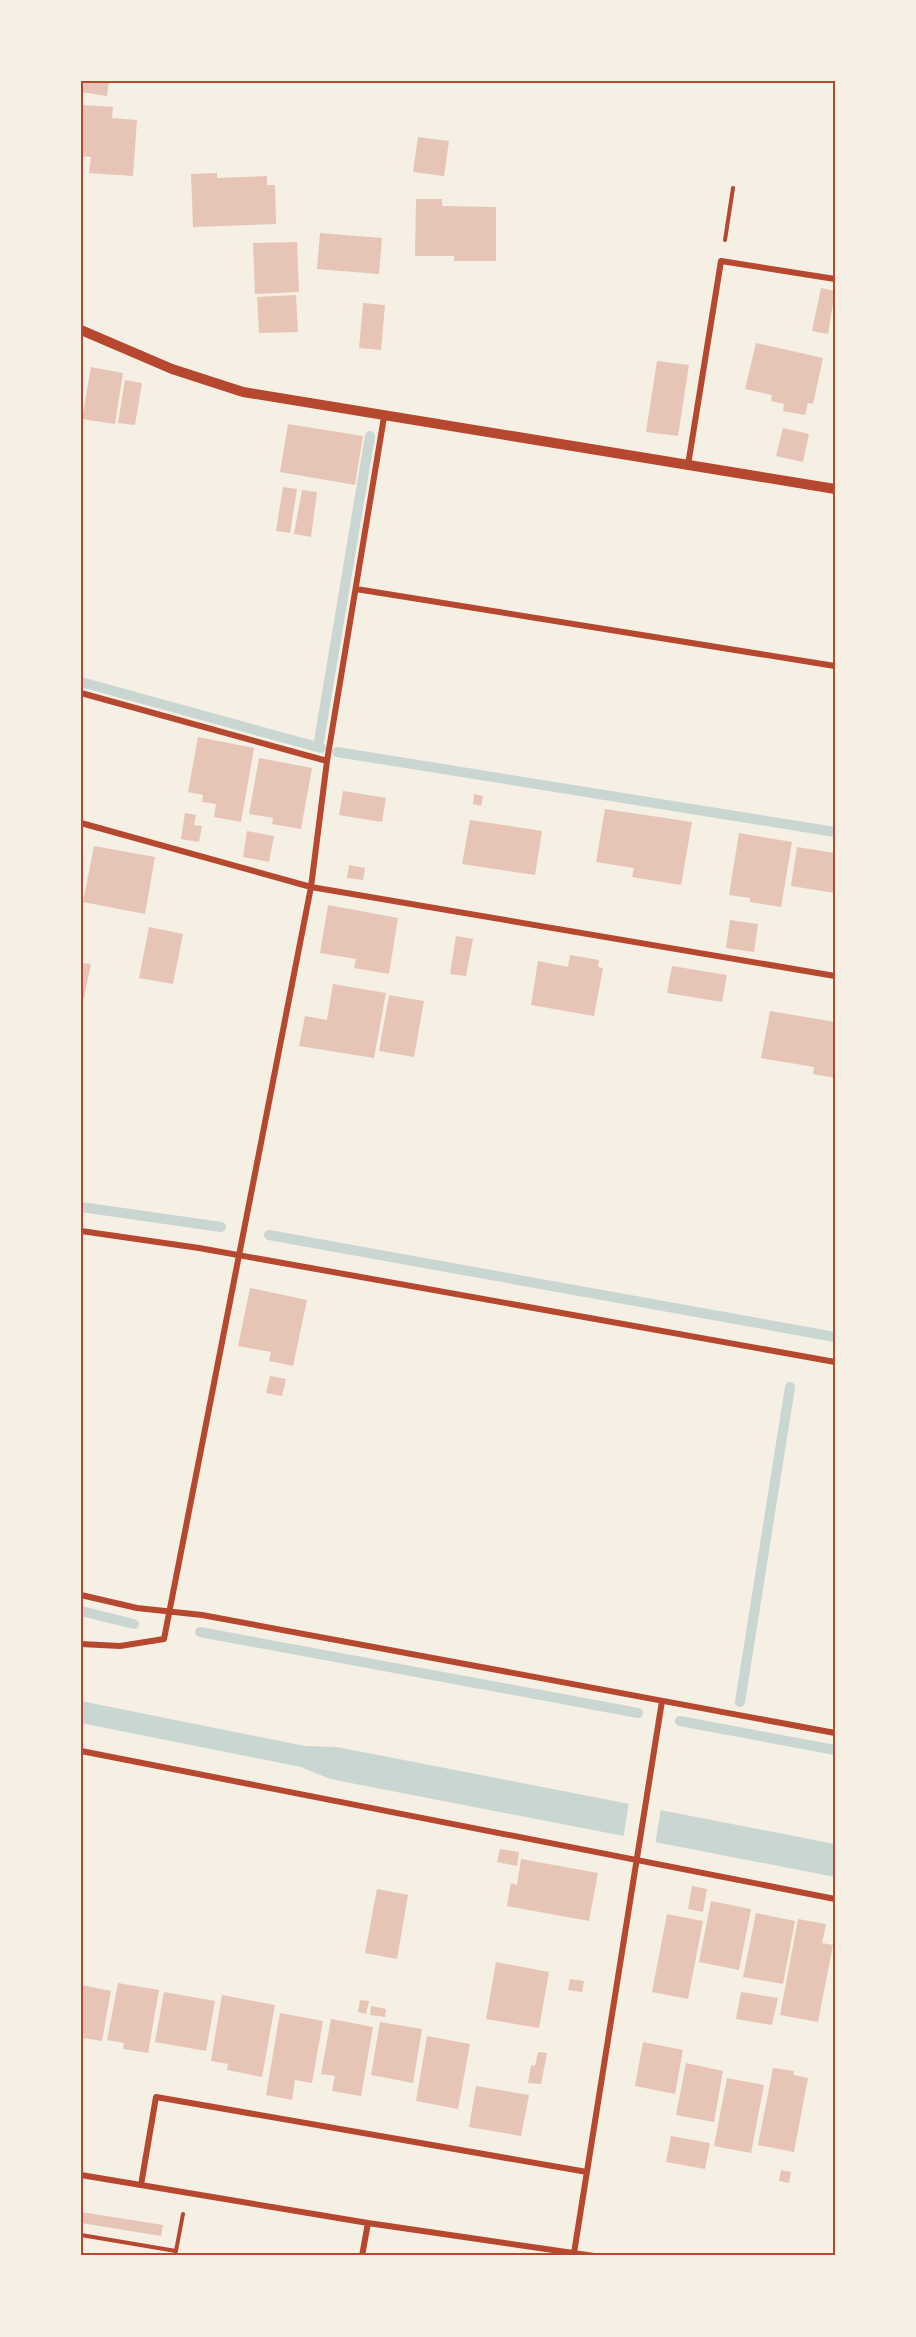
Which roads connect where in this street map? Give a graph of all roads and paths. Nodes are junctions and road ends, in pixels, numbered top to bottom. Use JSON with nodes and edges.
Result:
{"nodes":[{"id":1,"x":733,"y":188,"type":"dead end"},
{"id":2,"x":722,"y":261,"type":"junction"},
{"id":3,"x":835,"y":279,"type":"edge"},
{"id":4,"x":81,"y":330,"type":"edge"},
{"id":5,"x":384,"y":417,"type":"junction"},
{"id":6,"x":688,"y":466,"type":"junction"},
{"id":7,"x":835,"y":489,"type":"edge"},
{"id":8,"x":356,"y":589,"type":"junction"},
{"id":9,"x":835,"y":666,"type":"edge"},
{"id":10,"x":81,"y":693,"type":"edge"},
{"id":11,"x":327,"y":761,"type":"junction"},
{"id":12,"x":81,"y":823,"type":"edge"},
{"id":13,"x":311,"y":887,"type":"junction"},
{"id":14,"x":835,"y":976,"type":"edge"},
{"id":15,"x":81,"y":1231,"type":"edge"},
{"id":16,"x":241,"y":1255,"type":"junction"},
{"id":17,"x":835,"y":1362,"type":"edge"},
{"id":18,"x":81,"y":1595,"type":"edge"},
{"id":19,"x":169,"y":1612,"type":"junction"},
{"id":20,"x":81,"y":1644,"type":"edge"},
{"id":21,"x":662,"y":1701,"type":"junction"},
{"id":22,"x":835,"y":1733,"type":"edge"},
{"id":23,"x":81,"y":1751,"type":"edge"},
{"id":24,"x":636,"y":1862,"type":"junction"},
{"id":25,"x":835,"y":1899,"type":"edge"},
{"id":26,"x":587,"y":2172,"type":"junction"},
{"id":27,"x":81,"y":2175,"type":"edge"},
{"id":28,"x":141,"y":2185,"type":"junction"},
{"id":29,"x":183,"y":2214,"type":"dead end"},
{"id":30,"x":368,"y":2223,"type":"junction"},
{"id":31,"x":81,"y":2235,"type":"edge"},
{"id":32,"x":574,"y":2253,"type":"junction"},
{"id":33,"x":176,"y":2254,"type":"edge"},
{"id":34,"x":362,"y":2256,"type":"edge"},
{"id":35,"x":594,"y":2256,"type":"edge"}],
"edges":[{"from":1,"to":2,"type":"path"},
{"from":2,"to":3,"type":"street"},
{"from":2,"to":6,"type":"street"},
{"from":4,"to":5,"type":"street"},
{"from":5,"to":6,"type":"street"},
{"from":5,"to":8,"type":"street"},
{"from":6,"to":7,"type":"street"},
{"from":8,"to":9,"type":"street"},
{"from":8,"to":11,"type":"street"},
{"from":10,"to":11,"type":"street"},
{"from":11,"to":13,"type":"street"},
{"from":12,"to":13,"type":"street"},
{"from":13,"to":14,"type":"street"},
{"from":13,"to":16,"type":"street"},
{"from":15,"to":16,"type":"street"},
{"from":16,"to":17,"type":"street"},
{"from":16,"to":19,"type":"street"},
{"from":18,"to":19,"type":"street"},
{"from":19,"to":20,"type":"street"},
{"from":19,"to":21,"type":"street"},
{"from":21,"to":22,"type":"street"},
{"from":21,"to":24,"type":"street"},
{"from":23,"to":24,"type":"street"},
{"from":24,"to":25,"type":"street"},
{"from":24,"to":26,"type":"street"},
{"from":26,"to":28,"type":"street"},
{"from":26,"to":32,"type":"street"},
{"from":27,"to":28,"type":"street"},
{"from":28,"to":30,"type":"street"},
{"from":29,"to":33,"type":"path"},
{"from":30,"to":32,"type":"street"},
{"from":30,"to":34,"type":"street"},
{"from":31,"to":33,"type":"path"},
{"from":32,"to":35,"type":"street"}]}
